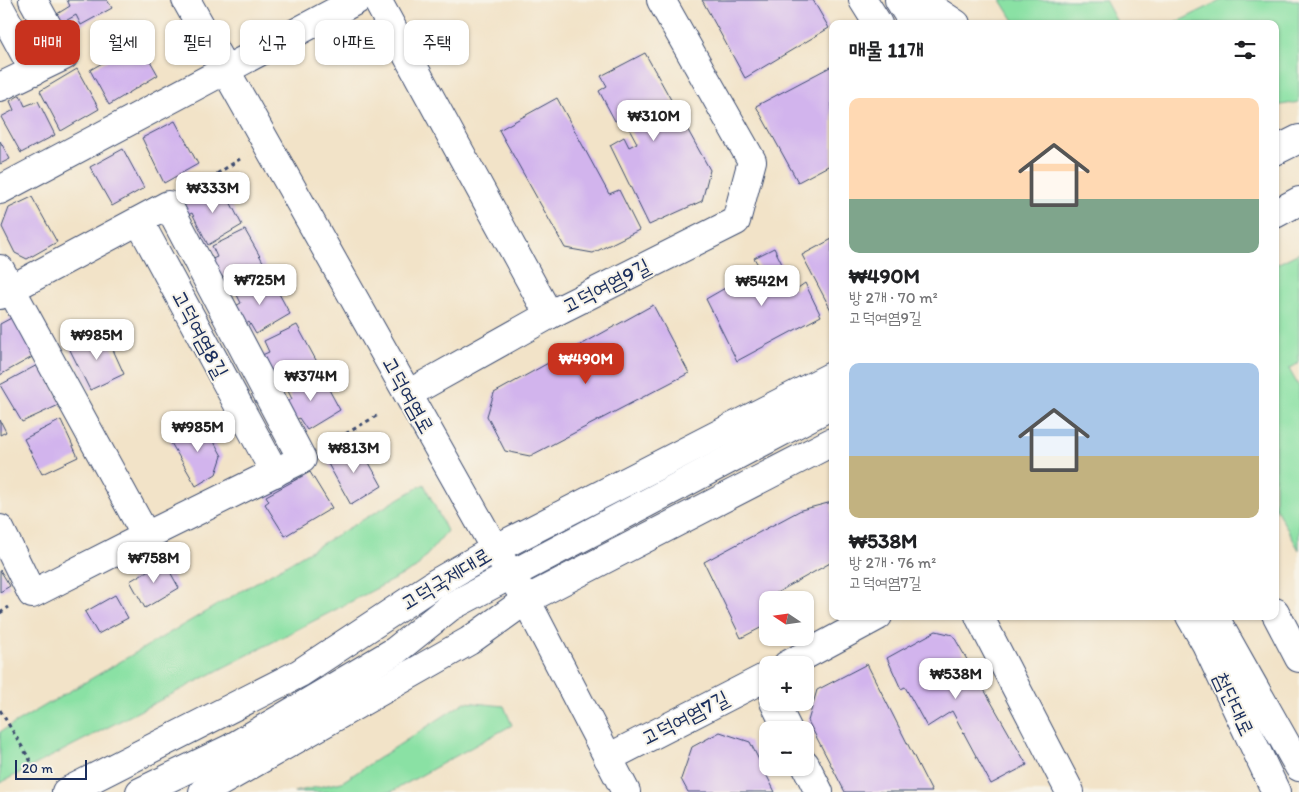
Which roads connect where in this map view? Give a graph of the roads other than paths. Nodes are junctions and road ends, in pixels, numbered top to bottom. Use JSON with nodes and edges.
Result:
{"nodes":[{"id":1,"x":33,"y":0,"type":"edge"},
{"id":2,"x":186,"y":0,"type":"edge"},
{"id":3,"x":356,"y":0,"type":"edge"},
{"id":4,"x":377,"y":0,"type":"edge"},
{"id":5,"x":662,"y":0,"type":"edge"},
{"id":6,"x":863,"y":0,"type":"edge"},
{"id":7,"x":899,"y":0,"type":"edge"},
{"id":8,"x":920,"y":0,"type":"edge"},
{"id":9,"x":952,"y":0,"type":"edge"},
{"id":10,"x":0,"y":8,"type":"edge"},
{"id":11,"x":876,"y":20,"type":"edge"},
{"id":12,"x":912,"y":20,"type":"edge"},
{"id":13,"x":930,"y":20,"type":"edge"},
{"id":14,"x":950,"y":20,"type":"edge"},
{"id":15,"x":963,"y":20,"type":"edge"},
{"id":16,"x":225,"y":71,"type":"junction"},
{"id":17,"x":34,"y":72,"type":"junction"},
{"id":18,"x":0,"y":87,"type":"edge"},
{"id":19,"x":1299,"y":139,"type":"edge"},
{"id":20,"x":1279,"y":149,"type":"edge"},
{"id":21,"x":0,"y":190,"type":"edge"},
{"id":22,"x":1299,"y":201,"type":"edge"},
{"id":23,"x":1279,"y":212,"type":"edge"},
{"id":24,"x":139,"y":221,"type":"junction"},
{"id":25,"x":4,"y":284,"type":"edge"},
{"id":26,"x":549,"y":315,"type":"junction"},
{"id":27,"x":829,"y":378,"type":"edge"},
{"id":28,"x":408,"y":394,"type":"junction"},
{"id":29,"x":829,"y":406,"type":"edge"},
{"id":30,"x":829,"y":424,"type":"edge"},
{"id":31,"x":829,"y":443,"type":"edge"},
{"id":32,"x":276,"y":473,"type":"junction"},
{"id":33,"x":0,"y":529,"type":"edge"},
{"id":34,"x":146,"y":536,"type":"junction"},
{"id":35,"x":495,"y":549,"type":"junction"},
{"id":36,"x":518,"y":588,"type":"junction"},
{"id":37,"x":450,"y":607,"type":"junction"},
{"id":38,"x":871,"y":620,"type":"edge"},
{"id":39,"x":981,"y":620,"type":"edge"},
{"id":40,"x":1192,"y":620,"type":"edge"},
{"id":41,"x":1216,"y":620,"type":"edge"},
{"id":42,"x":1235,"y":620,"type":"edge"},
{"id":43,"x":1279,"y":620,"type":"edge"},
{"id":44,"x":1206,"y":644,"type":"junction"},
{"id":45,"x":804,"y":656,"type":"edge"},
{"id":46,"x":1299,"y":658,"type":"edge"},
{"id":47,"x":1241,"y":666,"type":"junction"},
{"id":48,"x":759,"y":684,"type":"edge"},
{"id":49,"x":1299,"y":742,"type":"edge"},
{"id":50,"x":608,"y":758,"type":"junction"},
{"id":51,"x":1299,"y":766,"type":"edge"},
{"id":52,"x":811,"y":776,"type":"edge"},
{"id":53,"x":66,"y":792,"type":"edge"},
{"id":54,"x":140,"y":792,"type":"edge"},
{"id":55,"x":166,"y":792,"type":"edge"},
{"id":56,"x":203,"y":792,"type":"edge"},
{"id":57,"x":626,"y":792,"type":"edge"},
{"id":58,"x":819,"y":792,"type":"edge"},
{"id":59,"x":1070,"y":792,"type":"edge"},
{"id":60,"x":1276,"y":792,"type":"edge"}],
"edges":[{"from":1,"to":17,"type":"street"},
{"from":2,"to":16,"type":"street","name":"고덕여염로"},
{"from":3,"to":16,"type":"street"},
{"from":4,"to":26,"type":"street","name":"고덕여염9길"},
{"from":5,"to":26,"type":"street","name":"고덕여염9길"},
{"from":6,"to":11,"type":"street"},
{"from":7,"to":12,"type":"street"},
{"from":8,"to":13,"type":"street"},
{"from":8,"to":14,"type":"street"},
{"from":9,"to":15,"type":"street"},
{"from":10,"to":17,"type":"street"},
{"from":16,"to":21,"type":"street"},
{"from":16,"to":28,"type":"street","name":"고덕여염로"},
{"from":17,"to":18,"type":"street"},
{"from":19,"to":20,"type":"street"},
{"from":22,"to":23,"type":"street"},
{"from":24,"to":25,"type":"street"},
{"from":24,"to":32,"type":"street","name":"고덕여염8길"},
{"from":24,"to":32,"type":"street"},
{"from":25,"to":34,"type":"street"},
{"from":26,"to":28,"type":"street"},
{"from":27,"to":35,"type":"street","name":"고덕국제대로"},
{"from":28,"to":35,"type":"street","name":"고덕여염로"},
{"from":29,"to":36,"type":"street"},
{"from":30,"to":36,"type":"street"},
{"from":31,"to":36,"type":"street"},
{"from":32,"to":34,"type":"street"},
{"from":33,"to":34,"type":"street"},
{"from":35,"to":36,"type":"street","name":"고덕여염로"},
{"from":35,"to":37,"type":"street"},
{"from":35,"to":53,"type":"street","name":"고덕국제대로"},
{"from":36,"to":37,"type":"street"},
{"from":36,"to":50,"type":"street","name":"고덕여염로"},
{"from":36,"to":55,"type":"street"},
{"from":36,"to":56,"type":"street"},
{"from":37,"to":54,"type":"street"},
{"from":38,"to":45,"type":"street"},
{"from":39,"to":59,"type":"street"},
{"from":40,"to":44,"type":"street","name":"첨단대로"},
{"from":41,"to":47,"type":"street"},
{"from":42,"to":49,"type":"street"},
{"from":43,"to":46,"type":"street"},
{"from":44,"to":47,"type":"street"},
{"from":44,"to":60,"type":"street","name":"첨단대로"},
{"from":47,"to":51,"type":"street"},
{"from":48,"to":50,"type":"street","name":"고덕여염7길"},
{"from":50,"to":57,"type":"street","name":"고덕여염로"},
{"from":52,"to":58,"type":"street"}]}
